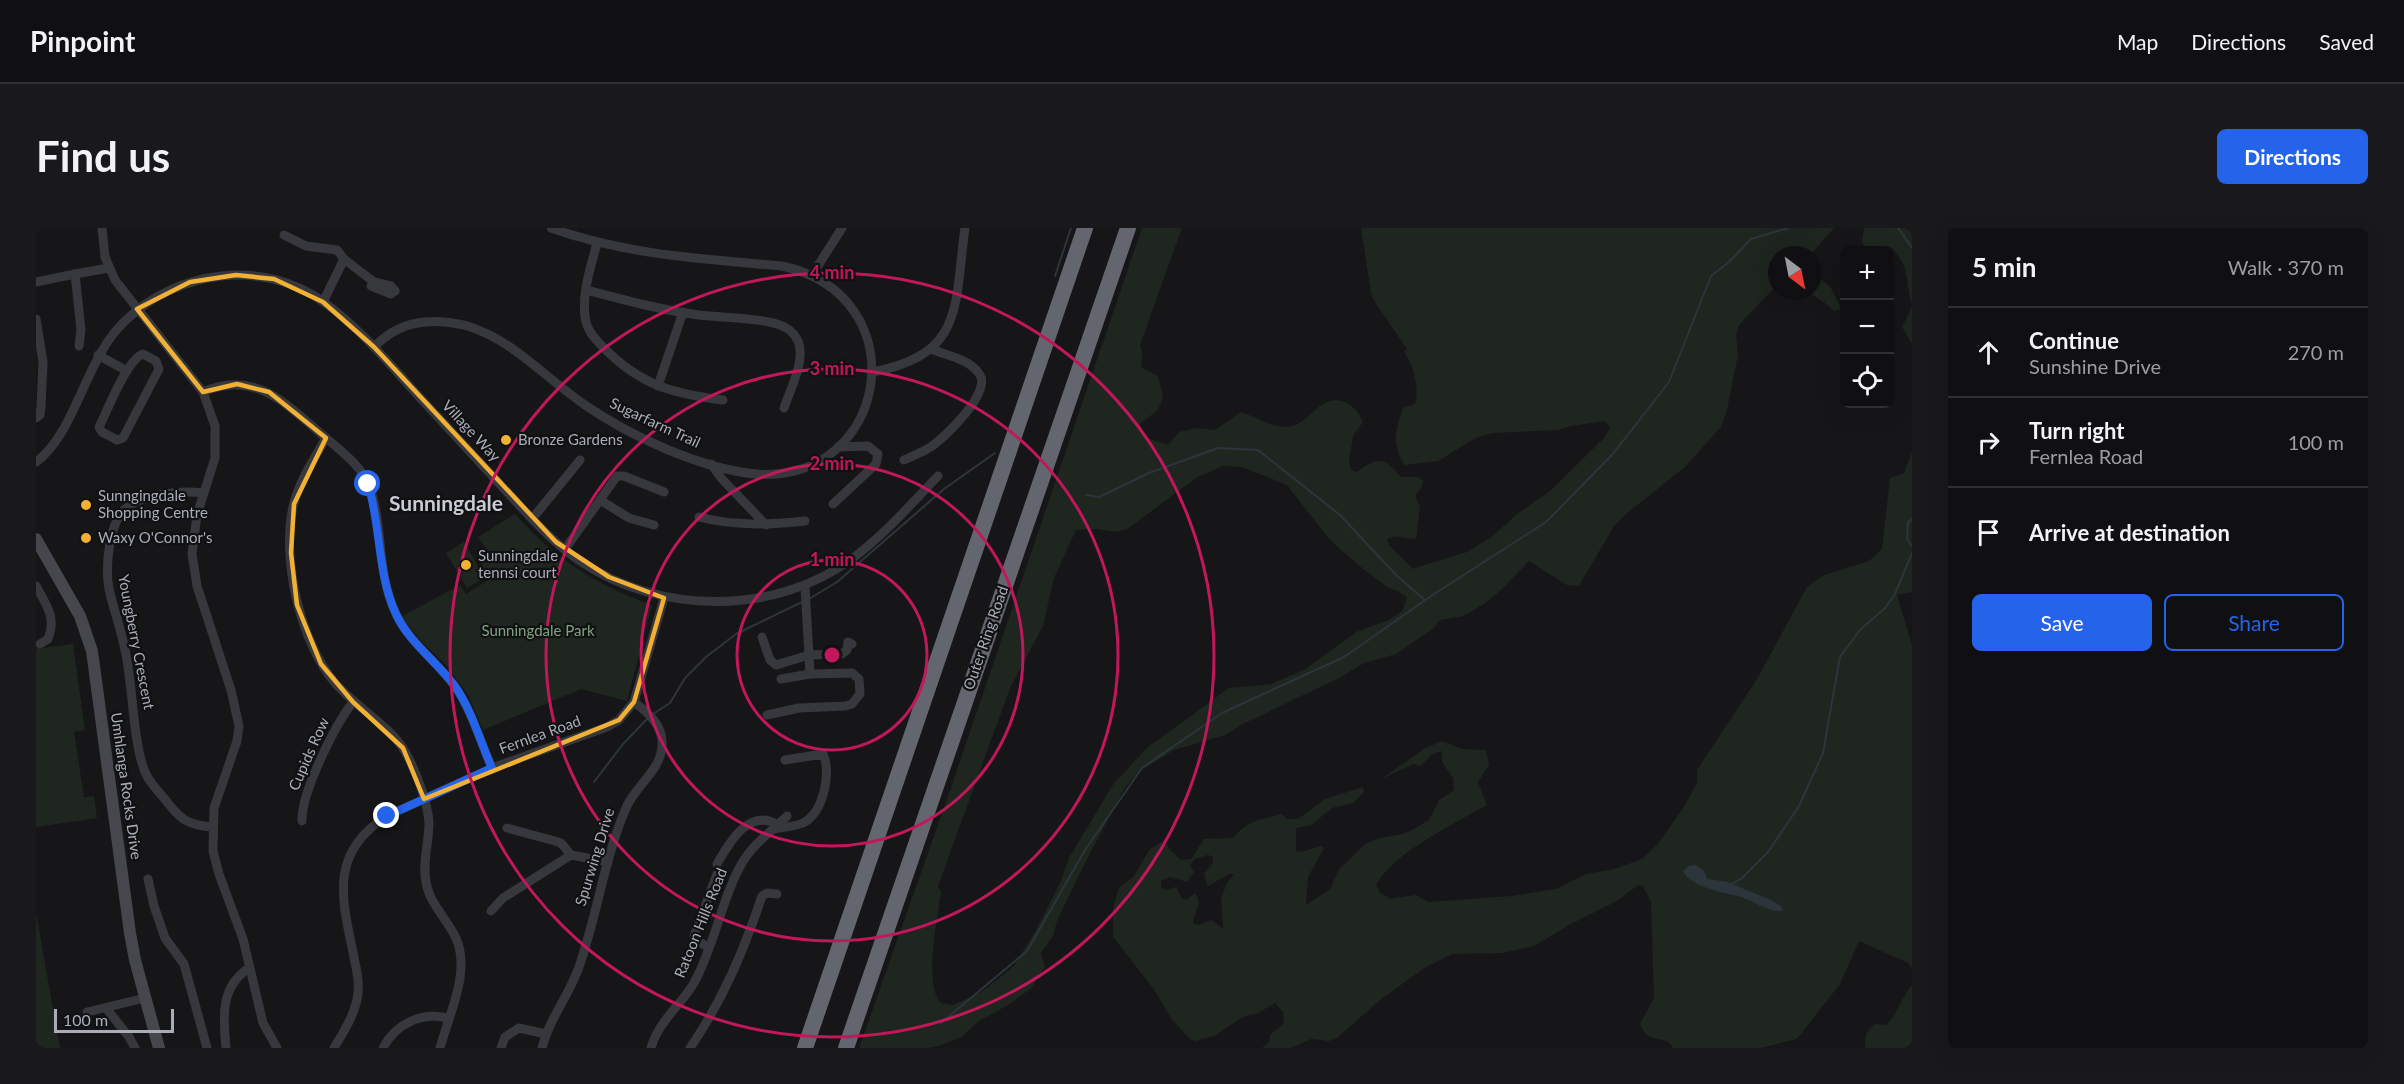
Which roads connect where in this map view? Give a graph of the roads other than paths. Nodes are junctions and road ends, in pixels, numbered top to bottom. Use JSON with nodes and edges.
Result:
{"nodes":[{"id":1,"x":102,"y":228,"type":"edge"},
{"id":2,"x":551,"y":228,"type":"edge"},
{"id":3,"x":842,"y":228,"type":"edge"},
{"id":4,"x":965,"y":228,"type":"edge"},
{"id":5,"x":1085,"y":228,"type":"edge"},
{"id":6,"x":1128,"y":228,"type":"edge"},
{"id":7,"x":284,"y":235,"type":"dead end"},
{"id":8,"x":597,"y":243,"type":"junction"},
{"id":9,"x":342,"y":262,"type":"junction"},
{"id":10,"x":109,"y":268,"type":"junction"},
{"id":11,"x":75,"y":274,"type":"junction"},
{"id":12,"x":812,"y":275,"type":"junction"},
{"id":13,"x":36,"y":282,"type":"edge"},
{"id":14,"x":586,"y":290,"type":"junction"},
{"id":15,"x":324,"y":302,"type":"junction"},
{"id":16,"x":137,"y":309,"type":"junction"},
{"id":17,"x":683,"y":312,"type":"junction"},
{"id":18,"x":36,"y":319,"type":"edge"},
{"id":19,"x":79,"y":346,"type":"dead end"},
{"id":20,"x":374,"y":347,"type":"junction"},
{"id":21,"x":931,"y":349,"type":"junction"},
{"id":22,"x":98,"y":355,"type":"junction"},
{"id":23,"x":127,"y":370,"type":"junction"},
{"id":24,"x":873,"y":372,"type":"junction"},
{"id":25,"x":658,"y":386,"type":"junction"},
{"id":26,"x":203,"y":392,"type":"junction"},
{"id":27,"x":723,"y":400,"type":"dead end"},
{"id":28,"x":784,"y":408,"type":"dead end"},
{"id":29,"x":36,"y":418,"type":"edge"},
{"id":30,"x":326,"y":438,"type":"junction"},
{"id":31,"x":838,"y":447,"type":"junction"},
{"id":32,"x":580,"y":460,"type":"dead end"},
{"id":33,"x":904,"y":460,"type":"dead end"},
{"id":34,"x":36,"y":462,"type":"edge"},
{"id":35,"x":711,"y":464,"type":"junction"},
{"id":36,"x":938,"y":476,"type":"dead end"},
{"id":37,"x":664,"y":492,"type":"dead end"},
{"id":38,"x":203,"y":493,"type":"junction"},
{"id":39,"x":600,"y":500,"type":"junction"},
{"id":40,"x":833,"y":504,"type":"dead end"},
{"id":41,"x":699,"y":517,"type":"dead end"},
{"id":42,"x":532,"y":519,"type":"junction"},
{"id":43,"x":805,"y":521,"type":"dead end"},
{"id":44,"x":654,"y":525,"type":"dead end"},
{"id":45,"x":766,"y":525,"type":"junction"},
{"id":46,"x":36,"y":539,"type":"edge"},
{"id":47,"x":565,"y":549,"type":"junction"},
{"id":48,"x":36,"y":586,"type":"edge"},
{"id":49,"x":805,"y":586,"type":"junction"},
{"id":50,"x":664,"y":598,"type":"junction"},
{"id":51,"x":762,"y":637,"type":"dead end"},
{"id":52,"x":40,"y":644,"type":"dead end"},
{"id":53,"x":852,"y":644,"type":"dead end"},
{"id":54,"x":809,"y":655,"type":"junction"},
{"id":55,"x":810,"y":674,"type":"junction"},
{"id":56,"x":781,"y":679,"type":"dead end"},
{"id":57,"x":353,"y":702,"type":"junction"},
{"id":58,"x":634,"y":702,"type":"junction"},
{"id":59,"x":767,"y":715,"type":"dead end"},
{"id":60,"x":785,"y":760,"type":"dead end"},
{"id":61,"x":492,"y":768,"type":"junction"},
{"id":62,"x":424,"y":799,"type":"junction"},
{"id":63,"x":787,"y":816,"type":"dead end"},
{"id":64,"x":302,"y":821,"type":"dead end"},
{"id":65,"x":212,"y":827,"type":"junction"},
{"id":66,"x":776,"y":827,"type":"junction"},
{"id":67,"x":507,"y":828,"type":"dead end"},
{"id":68,"x":571,"y":855,"type":"junction"},
{"id":69,"x":608,"y":862,"type":"junction"},
{"id":70,"x":148,"y":879,"type":"dead end"},
{"id":71,"x":777,"y":894,"type":"dead end"},
{"id":72,"x":491,"y":912,"type":"dead end"},
{"id":73,"x":708,"y":947,"type":"junction"},
{"id":74,"x":249,"y":968,"type":"junction"},
{"id":75,"x":145,"y":998,"type":"junction"},
{"id":76,"x":106,"y":1008,"type":"junction"},
{"id":77,"x":87,"y":1012,"type":"dead end"},
{"id":78,"x":448,"y":1018,"type":"junction"},
{"id":79,"x":546,"y":1034,"type":"junction"},
{"id":80,"x":135,"y":1048,"type":"edge"},
{"id":81,"x":159,"y":1048,"type":"edge"},
{"id":82,"x":207,"y":1048,"type":"edge"},
{"id":83,"x":226,"y":1048,"type":"edge"},
{"id":84,"x":277,"y":1048,"type":"edge"},
{"id":85,"x":334,"y":1048,"type":"edge"},
{"id":86,"x":383,"y":1048,"type":"edge"},
{"id":87,"x":440,"y":1048,"type":"edge"},
{"id":88,"x":501,"y":1048,"type":"edge"},
{"id":89,"x":542,"y":1048,"type":"edge"},
{"id":90,"x":651,"y":1048,"type":"edge"},
{"id":91,"x":690,"y":1048,"type":"edge"},
{"id":92,"x":805,"y":1048,"type":"edge"},
{"id":93,"x":846,"y":1048,"type":"edge"}],
"edges":[{"from":1,"to":10,"type":"street"},
{"from":2,"to":8,"type":"street","name":"Sugarfarm Trail"},
{"from":3,"to":12,"type":"street"},
{"from":4,"to":21,"type":"street"},
{"from":5,"to":92,"type":"highway"},
{"from":6,"to":93,"type":"highway","name":"Outer Ring Road"},
{"from":7,"to":9,"type":"street"},
{"from":8,"to":12,"type":"street","name":"Sugarfarm Trail"},
{"from":8,"to":14,"type":"street"},
{"from":9,"to":9,"type":"street"},
{"from":9,"to":15,"type":"street"},
{"from":10,"to":11,"type":"street"},
{"from":10,"to":16,"type":"street"},
{"from":11,"to":13,"type":"street"},
{"from":11,"to":19,"type":"street"},
{"from":12,"to":24,"type":"street","name":"Sugarfarm Trail"},
{"from":14,"to":17,"type":"street"},
{"from":14,"to":25,"type":"street"},
{"from":15,"to":16,"type":"street","name":"Village Way"},
{"from":15,"to":20,"type":"street","name":"Village Way"},
{"from":16,"to":22,"type":"street","name":"Village Way"},
{"from":16,"to":26,"type":"street"},
{"from":17,"to":25,"type":"street"},
{"from":17,"to":28,"type":"street"},
{"from":18,"to":29,"type":"street"},
{"from":20,"to":35,"type":"street","name":"Sugarfarm Trail"},
{"from":20,"to":42,"type":"street","name":"Village Way"},
{"from":21,"to":24,"type":"street"},
{"from":21,"to":33,"type":"street"},
{"from":22,"to":23,"type":"street"},
{"from":22,"to":34,"type":"street","name":"Village Way"},
{"from":23,"to":23,"type":"street"},
{"from":24,"to":31,"type":"street","name":"Sugarfarm Trail"},
{"from":25,"to":27,"type":"street"},
{"from":26,"to":30,"type":"street"},
{"from":26,"to":38,"type":"street"},
{"from":30,"to":57,"type":"street"},
{"from":30,"to":61,"type":"street"},
{"from":31,"to":35,"type":"street","name":"Sugarfarm Trail"},
{"from":31,"to":40,"type":"street"},
{"from":32,"to":42,"type":"street"},
{"from":35,"to":45,"type":"street"},
{"from":36,"to":49,"type":"street","name":"Village Way"},
{"from":37,"to":39,"type":"street"},
{"from":38,"to":65,"type":"street"},
{"from":38,"to":65,"type":"street","name":"Youngberry Crescent"},
{"from":39,"to":44,"type":"street"},
{"from":39,"to":47,"type":"street"},
{"from":41,"to":45,"type":"street"},
{"from":42,"to":47,"type":"street","name":"Village Way"},
{"from":43,"to":45,"type":"street"},
{"from":46,"to":75,"type":"main road","name":"Umhlanga Rocks Drive"},
{"from":47,"to":50,"type":"street","name":"Village Way"},
{"from":48,"to":52,"type":"street"},
{"from":49,"to":50,"type":"street","name":"Village Way"},
{"from":49,"to":54,"type":"street"},
{"from":50,"to":58,"type":"street","name":"Fernlea Road"},
{"from":51,"to":54,"type":"street"},
{"from":53,"to":54,"type":"street"},
{"from":54,"to":55,"type":"street"},
{"from":55,"to":56,"type":"street"},
{"from":55,"to":59,"type":"street"},
{"from":57,"to":62,"type":"street"},
{"from":57,"to":64,"type":"street","name":"Cupids Row"},
{"from":58,"to":61,"type":"street","name":"Fernlea Road"},
{"from":58,"to":69,"type":"street","name":"Spurwing Drive"},
{"from":60,"to":66,"type":"street"},
{"from":61,"to":62,"type":"street","name":"Fernlea Road"},
{"from":62,"to":78,"type":"street"},
{"from":62,"to":85,"type":"street","name":"Fernlea Road"},
{"from":63,"to":66,"type":"street","name":"Ratoon Hills Road"},
{"from":65,"to":74,"type":"street"},
{"from":66,"to":73,"type":"street","name":"Ratoon Hills Road"},
{"from":66,"to":73,"type":"street"},
{"from":67,"to":68,"type":"street"},
{"from":68,"to":69,"type":"street"},
{"from":68,"to":72,"type":"street"},
{"from":69,"to":79,"type":"street","name":"Spurwing Drive"},
{"from":70,"to":82,"type":"street"},
{"from":71,"to":91,"type":"street"},
{"from":73,"to":90,"type":"street","name":"Ratoon Hills Road"},
{"from":74,"to":83,"type":"street"},
{"from":74,"to":84,"type":"street"},
{"from":75,"to":76,"type":"street"},
{"from":75,"to":81,"type":"main road","name":"Umhlanga Rocks Drive"},
{"from":76,"to":77,"type":"street"},
{"from":76,"to":80,"type":"street"},
{"from":78,"to":86,"type":"street"},
{"from":78,"to":87,"type":"street"},
{"from":79,"to":88,"type":"street"},
{"from":79,"to":89,"type":"street","name":"Spurwing Drive"}]}
